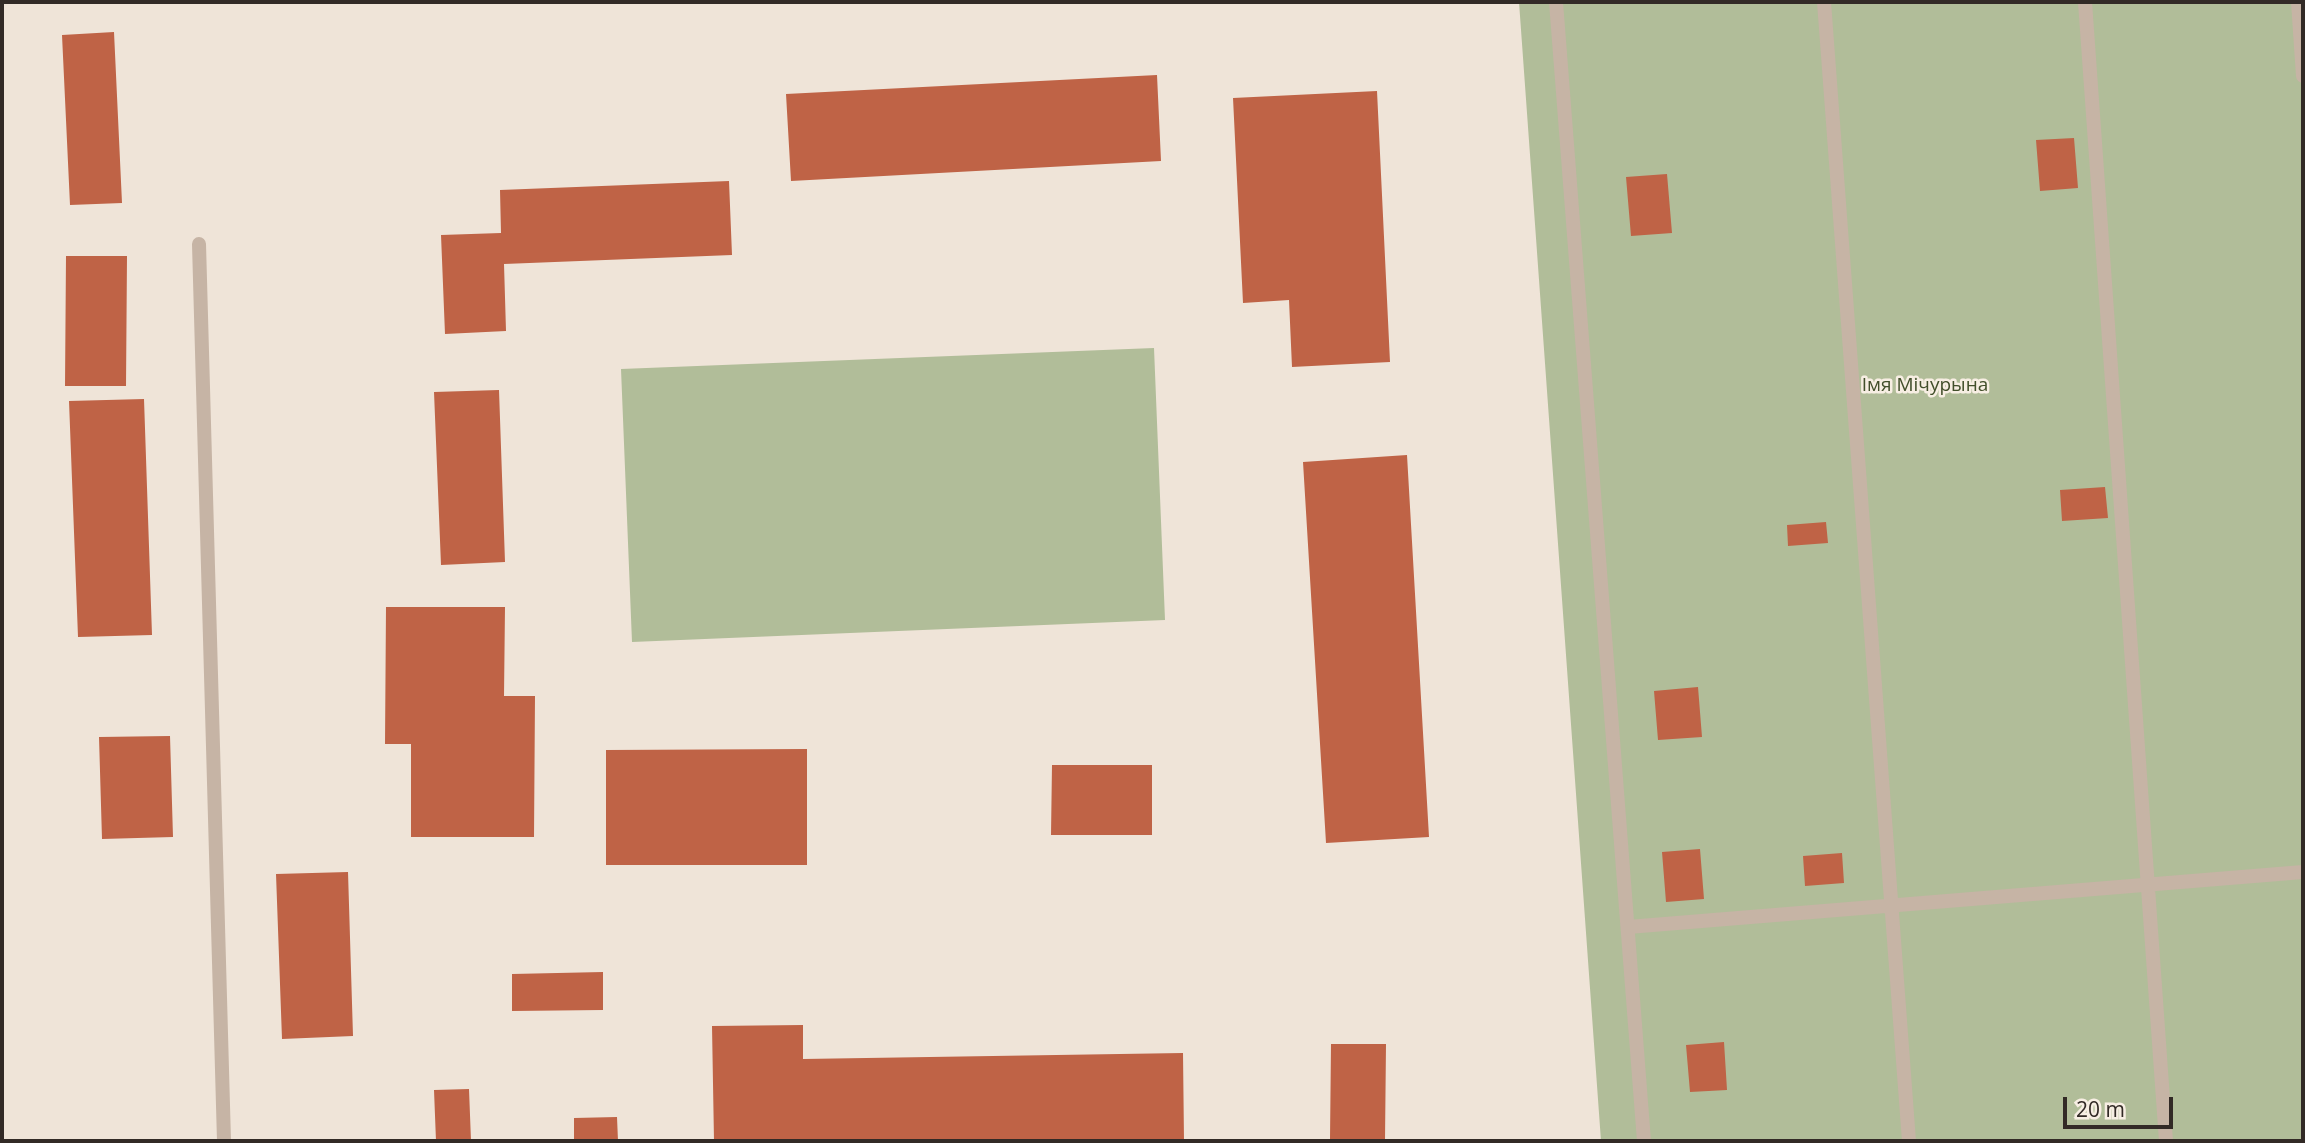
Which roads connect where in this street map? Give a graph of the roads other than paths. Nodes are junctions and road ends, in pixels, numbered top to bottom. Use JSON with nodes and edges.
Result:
{"nodes":[{"id":1,"x":1556,"y":2,"type":"edge"},
{"id":2,"x":1824,"y":2,"type":"edge"},
{"id":3,"x":2085,"y":2,"type":"edge"},
{"id":4,"x":2298,"y":2,"type":"edge"},
{"id":5,"x":2303,"y":76,"type":"edge"},
{"id":6,"x":199,"y":244,"type":"dead end"},
{"id":7,"x":2303,"y":873,"type":"edge"},
{"id":8,"x":2148,"y":885,"type":"junction"},
{"id":9,"x":1891,"y":905,"type":"junction"},
{"id":10,"x":1628,"y":927,"type":"junction"},
{"id":11,"x":224,"y":1141,"type":"edge"},
{"id":12,"x":1644,"y":1141,"type":"edge"},
{"id":13,"x":1909,"y":1141,"type":"edge"},
{"id":14,"x":2166,"y":1141,"type":"edge"}],
"edges":[{"from":1,"to":10,"type":"lane"},
{"from":2,"to":9,"type":"lane"},
{"from":3,"to":8,"type":"lane"},
{"from":4,"to":5,"type":"lane"},
{"from":6,"to":11,"type":"lane"},
{"from":7,"to":8,"type":"lane"},
{"from":8,"to":9,"type":"lane"},
{"from":8,"to":14,"type":"lane"},
{"from":9,"to":10,"type":"lane"},
{"from":9,"to":13,"type":"lane"},
{"from":10,"to":12,"type":"lane"}]}
